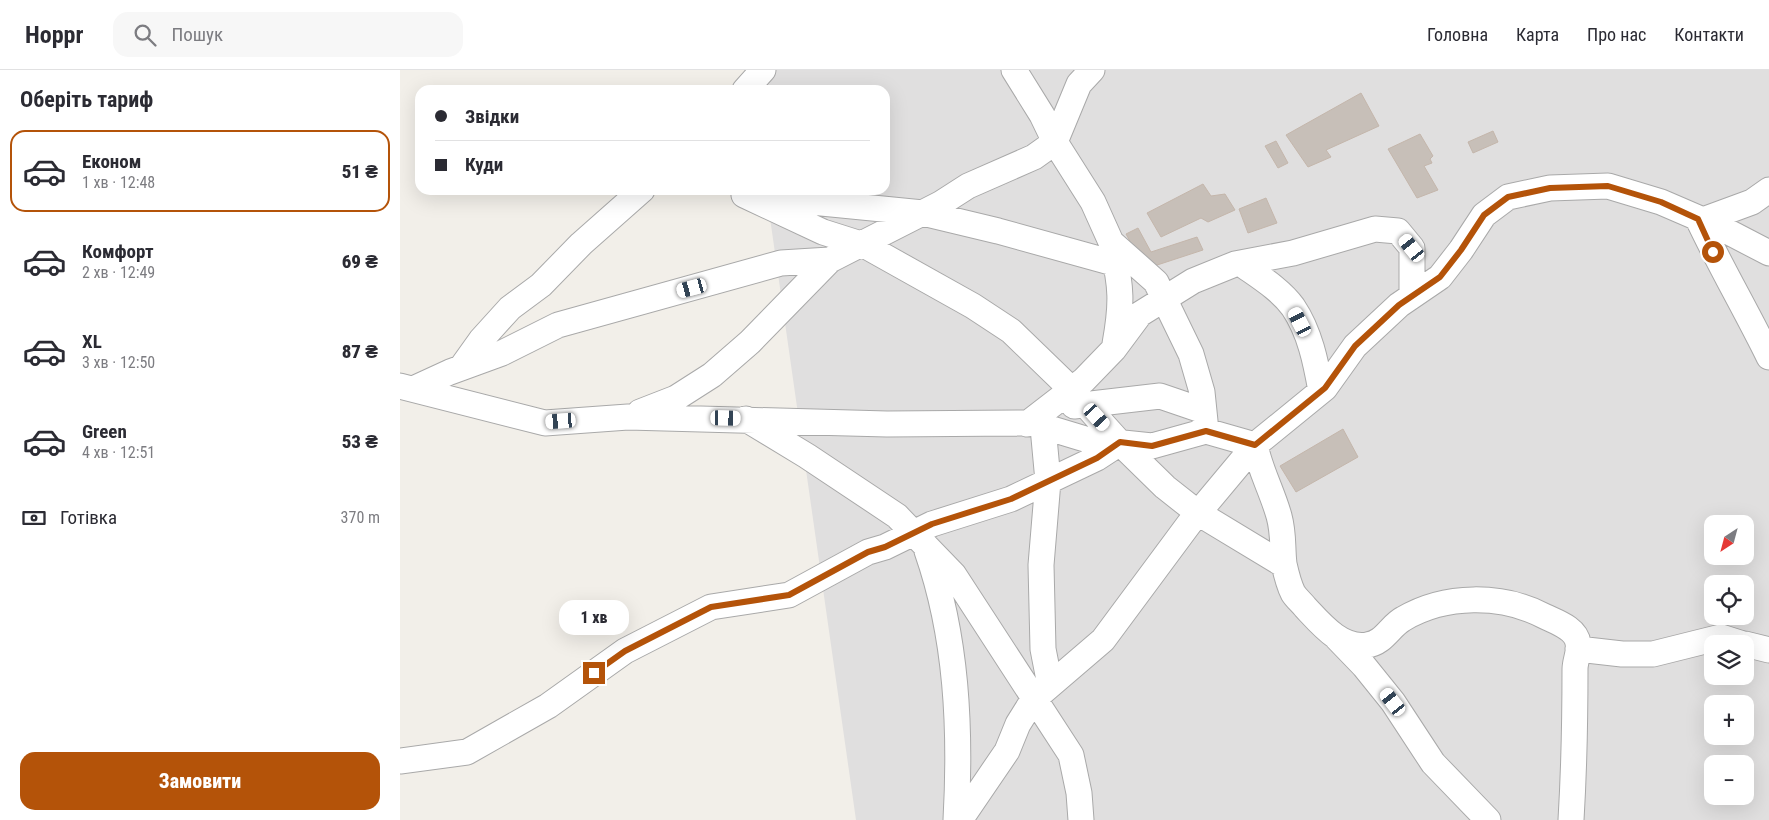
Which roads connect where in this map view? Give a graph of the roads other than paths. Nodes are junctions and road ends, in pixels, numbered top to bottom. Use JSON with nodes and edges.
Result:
{"nodes":[{"id":1,"x":763,"y":70,"type":"edge"},
{"id":2,"x":1014,"y":70,"type":"edge"},
{"id":3,"x":1092,"y":70,"type":"edge"},
{"id":4,"x":750,"y":85,"type":"edge"},
{"id":5,"x":1054,"y":142,"type":"junction"},
{"id":6,"x":1769,"y":190,"type":"edge"},
{"id":7,"x":636,"y":195,"type":"edge"},
{"id":8,"x":741,"y":195,"type":"edge"},
{"id":9,"x":754,"y":195,"type":"edge"},
{"id":10,"x":923,"y":213,"type":"junction"},
{"id":11,"x":1701,"y":220,"type":"junction"},
{"id":12,"x":874,"y":240,"type":"junction"},
{"id":13,"x":1114,"y":253,"type":"junction"},
{"id":14,"x":1769,"y":253,"type":"edge"},
{"id":15,"x":830,"y":260,"type":"junction"},
{"id":16,"x":1240,"y":263,"type":"junction"},
{"id":17,"x":1412,"y":296,"type":"junction"},
{"id":18,"x":1164,"y":299,"type":"junction"},
{"id":19,"x":1114,"y":348,"type":"junction"},
{"id":20,"x":1769,"y":357,"type":"edge"},
{"id":21,"x":461,"y":368,"type":"junction"},
{"id":22,"x":407,"y":387,"type":"edge"},
{"id":23,"x":1321,"y":391,"type":"junction"},
{"id":24,"x":1079,"y":397,"type":"junction"},
{"id":25,"x":628,"y":417,"type":"junction"},
{"id":26,"x":745,"y":418,"type":"junction"},
{"id":27,"x":1205,"y":421,"type":"junction"},
{"id":28,"x":1035,"y":425,"type":"junction"},
{"id":29,"x":1120,"y":442,"type":"junction"},
{"id":30,"x":1255,"y":445,"type":"junction"},
{"id":31,"x":1048,"y":481,"type":"junction"},
{"id":32,"x":1198,"y":513,"type":"junction"},
{"id":33,"x":919,"y":537,"type":"junction"},
{"id":34,"x":1284,"y":564,"type":"junction"},
{"id":35,"x":1336,"y":637,"type":"junction"},
{"id":36,"x":1704,"y":641,"type":"edge"},
{"id":37,"x":1754,"y":646,"type":"edge"},
{"id":38,"x":1578,"y":649,"type":"junction"},
{"id":39,"x":1769,"y":650,"type":"edge"},
{"id":40,"x":1042,"y":692,"type":"junction"},
{"id":41,"x":400,"y":761,"type":"edge"},
{"id":42,"x":958,"y":820,"type":"edge"},
{"id":43,"x":1081,"y":820,"type":"edge"},
{"id":44,"x":1488,"y":820,"type":"edge"},
{"id":45,"x":1571,"y":820,"type":"edge"}],
"edges":[{"from":1,"to":4,"type":"street"},
{"from":2,"to":5,"type":"street"},
{"from":3,"to":5,"type":"street"},
{"from":5,"to":10,"type":"street"},
{"from":5,"to":13,"type":"street"},
{"from":6,"to":11,"type":"street"},
{"from":7,"to":21,"type":"street"},
{"from":8,"to":12,"type":"street"},
{"from":9,"to":10,"type":"street"},
{"from":10,"to":12,"type":"street"},
{"from":10,"to":13,"type":"street"},
{"from":11,"to":14,"type":"street"},
{"from":11,"to":17,"type":"street"},
{"from":11,"to":20,"type":"street"},
{"from":12,"to":15,"type":"street"},
{"from":12,"to":24,"type":"street"},
{"from":13,"to":18,"type":"street"},
{"from":13,"to":19,"type":"street"},
{"from":15,"to":21,"type":"street"},
{"from":15,"to":25,"type":"street"},
{"from":16,"to":17,"type":"street"},
{"from":16,"to":18,"type":"street"},
{"from":16,"to":23,"type":"street"},
{"from":17,"to":23,"type":"street"},
{"from":18,"to":19,"type":"street"},
{"from":18,"to":27,"type":"street"},
{"from":19,"to":24,"type":"street"},
{"from":21,"to":22,"type":"street"},
{"from":22,"to":25,"type":"street"},
{"from":23,"to":30,"type":"street"},
{"from":24,"to":27,"type":"street"},
{"from":24,"to":28,"type":"street"},
{"from":24,"to":29,"type":"street"},
{"from":25,"to":26,"type":"street"},
{"from":26,"to":28,"type":"street"},
{"from":26,"to":33,"type":"street"},
{"from":27,"to":29,"type":"street"},
{"from":27,"to":30,"type":"street"},
{"from":28,"to":29,"type":"street"},
{"from":28,"to":31,"type":"street"},
{"from":29,"to":31,"type":"street"},
{"from":29,"to":32,"type":"street"},
{"from":30,"to":32,"type":"street"},
{"from":30,"to":34,"type":"street"},
{"from":31,"to":33,"type":"street"},
{"from":31,"to":40,"type":"street"},
{"from":32,"to":34,"type":"street"},
{"from":32,"to":40,"type":"street"},
{"from":33,"to":40,"type":"street"},
{"from":33,"to":41,"type":"street"},
{"from":33,"to":42,"type":"street"},
{"from":34,"to":35,"type":"street"},
{"from":35,"to":38,"type":"street"},
{"from":35,"to":44,"type":"street"},
{"from":36,"to":38,"type":"street"},
{"from":37,"to":39,"type":"street"},
{"from":38,"to":45,"type":"street"},
{"from":40,"to":42,"type":"street"},
{"from":40,"to":43,"type":"street"}]}
